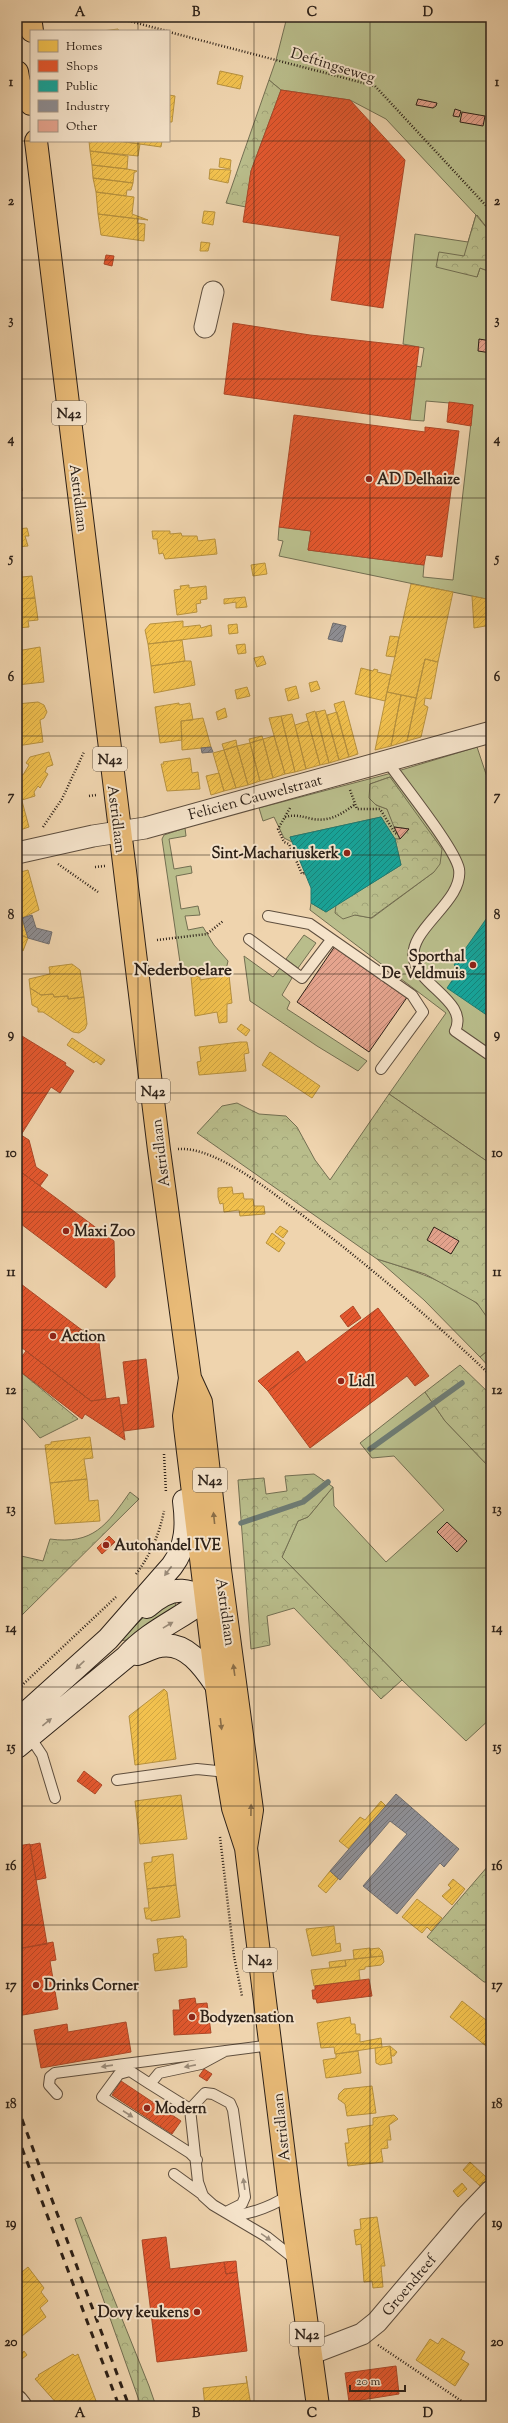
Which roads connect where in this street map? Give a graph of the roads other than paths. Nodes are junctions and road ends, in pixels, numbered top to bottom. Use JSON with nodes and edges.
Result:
{"nodes":[{"id":1,"x":30,"y":17,"type":"edge"},
{"id":2,"x":32,"y":30,"type":"edge"},
{"id":3,"x":17,"y":72,"type":"edge"},
{"id":4,"x":30,"y":102,"type":"edge"},
{"id":5,"x":36,"y":142,"type":"edge"},
{"id":6,"x":213,"y":292,"type":"dead end"},
{"id":7,"x":205,"y":327,"type":"dead end"},
{"id":8,"x":491,"y":732,"type":"edge"},
{"id":9,"x":386,"y":761,"type":"junction"},
{"id":10,"x":119,"y":832,"type":"junction"},
{"id":11,"x":17,"y":853,"type":"edge"},
{"id":12,"x":268,"y":916,"type":"dead end"},
{"id":13,"x":249,"y":939,"type":"dead end"},
{"id":14,"x":331,"y":940,"type":"junction"},
{"id":15,"x":491,"y":1056,"type":"edge"},
{"id":16,"x":381,"y":1069,"type":"dead end"},
{"id":17,"x":190,"y":1378,"type":"junction"},
{"id":18,"x":185,"y":1427,"type":"junction"},
{"id":19,"x":222,"y":1584,"type":"junction"},
{"id":20,"x":199,"y":1605,"type":"junction"},
{"id":21,"x":126,"y":1619,"type":"junction"},
{"id":22,"x":230,"y":1633,"type":"junction"},
{"id":23,"x":126,"y":1657,"type":"junction"},
{"id":24,"x":216,"y":1685,"type":"junction"},
{"id":25,"x":21,"y":1735,"type":"edge"},
{"id":26,"x":226,"y":1772,"type":"junction"},
{"id":27,"x":117,"y":1780,"type":"dead end"},
{"id":28,"x":55,"y":1798,"type":"dead end"},
{"id":29,"x":246,"y":1848,"type":"junction"},
{"id":30,"x":271,"y":2045,"type":"junction"},
{"id":31,"x":225,"y":2051,"type":"junction"},
{"id":32,"x":150,"y":2084,"type":"junction"},
{"id":33,"x":57,"y":2094,"type":"dead end"},
{"id":34,"x":190,"y":2109,"type":"junction"},
{"id":35,"x":197,"y":2160,"type":"junction"},
{"id":36,"x":174,"y":2174,"type":"dead end"},
{"id":37,"x":491,"y":2191,"type":"edge"},
{"id":38,"x":289,"y":2195,"type":"junction"},
{"id":39,"x":203,"y":2196,"type":"junction"},
{"id":40,"x":230,"y":2214,"type":"junction"},
{"id":41,"x":298,"y":2261,"type":"junction"},
{"id":42,"x":310,"y":2354,"type":"junction"},
{"id":43,"x":17,"y":2401,"type":"edge"},
{"id":44,"x":21,"y":2406,"type":"edge"},
{"id":45,"x":318,"y":2406,"type":"edge"}],
"edges":[{"from":1,"to":2,"type":"main road"},
{"from":3,"to":4,"type":"main road"},
{"from":5,"to":10,"type":"main road","name":"Astridlaan","number":"N42"},
{"from":6,"to":7,"type":"street"},
{"from":8,"to":9,"type":"street","name":"Felicien Cauwelstraat"},
{"from":9,"to":10,"type":"street","name":"Felicien Cauwelstraat"},
{"from":9,"to":15,"type":"lane"},
{"from":10,"to":11,"type":"street","name":"Felicien Cauwelstraat"},
{"from":10,"to":17,"type":"main road","name":"Astridlaan","number":"N42"},
{"from":12,"to":14,"type":"lane"},
{"from":13,"to":14,"type":"lane"},
{"from":14,"to":16,"type":"lane"},
{"from":17,"to":18,"type":"main road","name":"Astridlaan","number":"N42"},
{"from":19,"to":17,"type":"main road","name":"Astridlaan","number":"N42","one_way":true},
{"from":18,"to":20,"type":"main road","name":"Astridlaan","number":"N42"},
{"from":18,"to":21,"type":"main road","one_way":true},
{"from":19,"to":20,"type":"main road"},
{"from":19,"to":22,"type":"main road","name":"Astridlaan","number":"N42"},
{"from":20,"to":21,"type":"main road"},
{"from":20,"to":22,"type":"main road"},
{"from":23,"to":20,"type":"main road","one_way":true},
{"from":20,"to":24,"type":"main road","name":"Astridlaan","number":"N42"},
{"from":21,"to":25,"type":"main road","one_way":true},
{"from":29,"to":22,"type":"main road","name":"Astridlaan","number":"N42","one_way":true},
{"from":23,"to":24,"type":"main road"},
{"from":25,"to":23,"type":"main road","one_way":true},
{"from":24,"to":26,"type":"main road","name":"Astridlaan","number":"N42","one_way":true},
{"from":25,"to":28,"type":"lane"},
{"from":26,"to":27,"type":"lane"},
{"from":26,"to":29,"type":"main road","name":"Astridlaan","number":"N42"},
{"from":29,"to":30,"type":"main road","name":"Astridlaan","number":"N42"},
{"from":30,"to":31,"type":"lane"},
{"from":30,"to":38,"type":"main road","name":"Astridlaan","number":"N42"},
{"from":31,"to":32,"type":"lane","one_way":true},
{"from":31,"to":33,"type":"lane","one_way":true},
{"from":32,"to":34,"type":"lane"},
{"from":32,"to":35,"type":"lane","one_way":true},
{"from":34,"to":35,"type":"lane"},
{"from":40,"to":34,"type":"lane","one_way":true},
{"from":35,"to":39,"type":"lane"},
{"from":36,"to":39,"type":"lane"},
{"from":37,"to":42,"type":"street","name":"Groendreef"},
{"from":38,"to":40,"type":"lane"},
{"from":38,"to":41,"type":"main road","name":"Astridlaan","number":"N42"},
{"from":39,"to":40,"type":"lane"},
{"from":40,"to":41,"type":"lane","one_way":true},
{"from":41,"to":42,"type":"main road","name":"Astridlaan","number":"N42"},
{"from":42,"to":45,"type":"main road","name":"Astridlaan","number":"N42"},
{"from":43,"to":44,"type":"street"}]}
